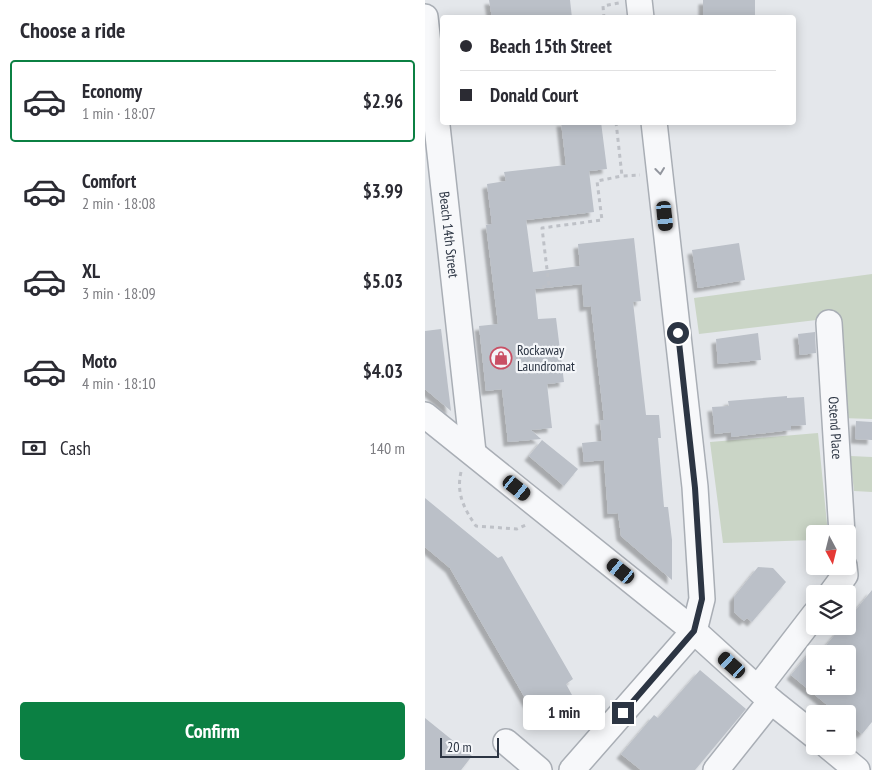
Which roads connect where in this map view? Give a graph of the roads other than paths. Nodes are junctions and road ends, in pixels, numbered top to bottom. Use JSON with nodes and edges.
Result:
{"nodes":[{"id":1,"x":425,"y":17,"type":"edge"},
{"id":2,"x":654,"y":125,"type":"edge"},
{"id":3,"x":829,"y":323,"type":"dead end"},
{"id":4,"x":425,"y":416,"type":"edge"},
{"id":5,"x":467,"y":460,"type":"junction"},
{"id":6,"x":842,"y":525,"type":"edge"},
{"id":7,"x":806,"y":628,"type":"edge"},
{"id":8,"x":694,"y":631,"type":"junction"},
{"id":9,"x":765,"y":694,"type":"junction"},
{"id":10,"x":806,"y":728,"type":"edge"},
{"id":11,"x":505,"y":742,"type":"dead end"},
{"id":12,"x":839,"y":755,"type":"edge"},
{"id":13,"x":539,"y":770,"type":"edge"},
{"id":14,"x":572,"y":770,"type":"edge"},
{"id":15,"x":716,"y":770,"type":"edge"},
{"id":16,"x":857,"y":770,"type":"edge"}],
"edges":[{"from":1,"to":5,"type":"street","name":"Beach 14th Street"},
{"from":2,"to":8,"type":"street","one_way":true},
{"from":3,"to":6,"type":"street","name":"Ostend Place"},
{"from":4,"to":5,"type":"street"},
{"from":5,"to":8,"type":"street"},
{"from":7,"to":9,"type":"street"},
{"from":8,"to":9,"type":"street"},
{"from":8,"to":14,"type":"street"},
{"from":9,"to":10,"type":"street"},
{"from":9,"to":15,"type":"street"},
{"from":11,"to":13,"type":"street"},
{"from":12,"to":16,"type":"street"}]}
